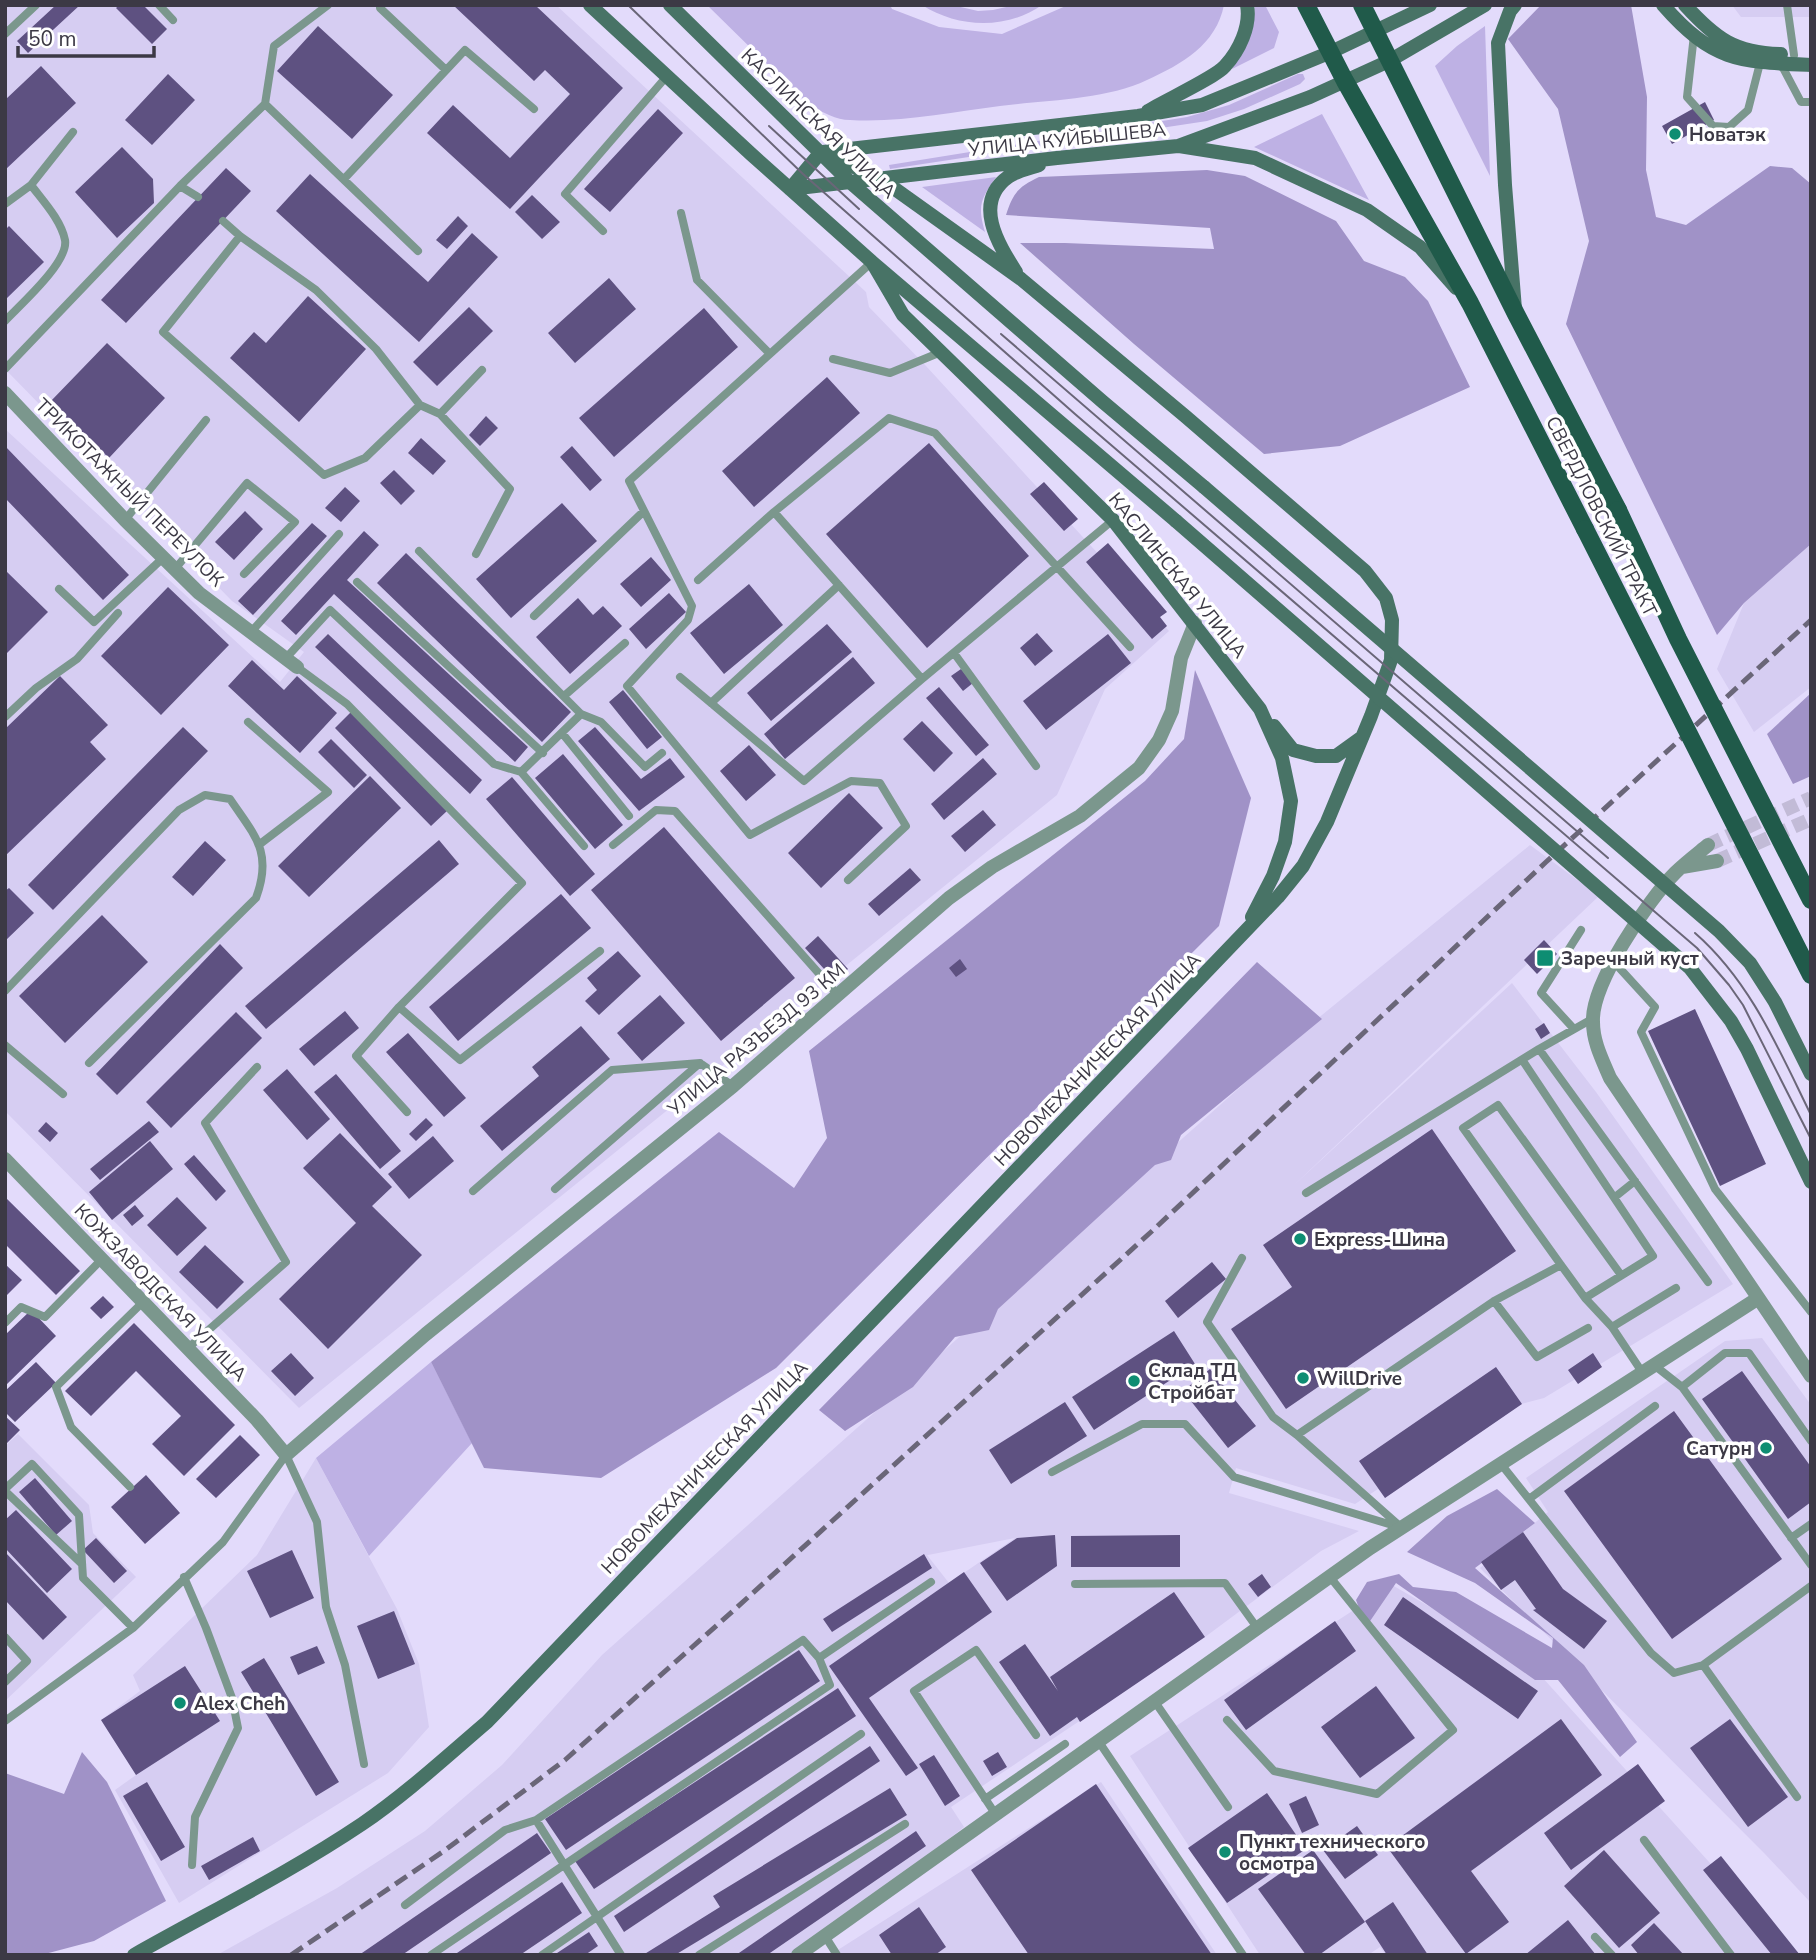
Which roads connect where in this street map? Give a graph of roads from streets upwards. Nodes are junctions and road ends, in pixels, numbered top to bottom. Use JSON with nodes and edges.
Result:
{"nodes":[{"id":1,"x":590,"y":5,"type":"edge"},
{"id":2,"x":670,"y":5,"type":"edge"},
{"id":3,"x":1247,"y":5,"type":"edge"},
{"id":4,"x":1306,"y":5,"type":"edge"},
{"id":5,"x":1362,"y":5,"type":"edge"},
{"id":6,"x":1430,"y":5,"type":"edge"},
{"id":7,"x":1485,"y":5,"type":"edge"},
{"id":8,"x":1516,"y":5,"type":"edge"},
{"id":9,"x":1663,"y":5,"type":"edge"},
{"id":10,"x":1685,"y":5,"type":"edge"},
{"id":11,"x":1374,"y":30,"type":"junction"},
{"id":12,"x":1331,"y":52,"type":"junction"},
{"id":13,"x":1811,"y":55,"type":"edge"},
{"id":14,"x":1389,"y":61,"type":"junction"},
{"id":15,"x":1811,"y":65,"type":"edge"},
{"id":16,"x":1345,"y":81,"type":"junction"},
{"id":17,"x":1138,"y":116,"type":"junction"},
{"id":18,"x":1178,"y":146,"type":"junction"},
{"id":19,"x":821,"y":152,"type":"junction"},
{"id":20,"x":1057,"y":158,"type":"junction"},
{"id":21,"x":881,"y":180,"type":"junction"},
{"id":22,"x":850,"y":183,"type":"junction"},
{"id":23,"x":790,"y":189,"type":"junction"},
{"id":24,"x":872,"y":262,"type":"junction"},
{"id":25,"x":1021,"y":279,"type":"junction"},
{"id":26,"x":1469,"y":303,"type":"junction"},
{"id":27,"x":1516,"y":314,"type":"junction"},
{"id":28,"x":5,"y":393,"type":"edge"},
{"id":29,"x":1195,"y":623,"type":"junction"},
{"id":30,"x":291,"y":663,"type":"road end"},
{"id":31,"x":1260,"y":709,"type":"junction"},
{"id":32,"x":1362,"y":736,"type":"junction"},
{"id":33,"x":1708,"y":845,"type":"tunnel mouth"},
{"id":34,"x":1717,"y":861,"type":"tunnel mouth"},
{"id":35,"x":1681,"y":867,"type":"junction"},
{"id":36,"x":1811,"y":900,"type":"edge"},
{"id":37,"x":1244,"y":934,"type":"junction"},
{"id":38,"x":1811,"y":975,"type":"edge"},
{"id":39,"x":1811,"y":1074,"type":"edge"},
{"id":40,"x":5,"y":1159,"type":"edge"},
{"id":41,"x":1811,"y":1182,"type":"edge"},
{"id":42,"x":1757,"y":1299,"type":"junction"},
{"id":43,"x":1811,"y":1377,"type":"edge"},
{"id":44,"x":286,"y":1455,"type":"joint"},
{"id":45,"x":134,"y":1955,"type":"edge"},
{"id":46,"x":798,"y":1955,"type":"edge"}],
"edges":[{"from":1,"to":23,"type":"main road"},
{"from":2,"to":19,"type":"main road","name":"КАСЛИНСКАЯ УЛИЦА"},
{"from":3,"to":17,"type":"main road"},
{"from":4,"to":12,"type":"main road","name":"СВЕРДЛОВСКИЙ ТРАКТ"},
{"from":5,"to":11,"type":"main road","name":"СВЕРДЛОВСКИЙ ТРАКТ"},
{"from":6,"to":11,"type":"main road","name":"УЛИЦА КУЙБЫШЕВА"},
{"from":7,"to":14,"type":"main road","name":"УЛИЦА КУЙБЫШЕВА"},
{"from":8,"to":27,"type":"main road"},
{"from":9,"to":15,"type":"main road"},
{"from":10,"to":13,"type":"main road"},
{"from":11,"to":12,"type":"main road","name":"УЛИЦА КУЙБЫШЕВА"},
{"from":11,"to":14,"type":"main road","name":"СВЕРДЛОВСКИЙ ТРАКТ"},
{"from":12,"to":16,"type":"main road","name":"СВЕРДЛОВСКИЙ ТРАКТ"},
{"from":12,"to":17,"type":"main road","name":"УЛИЦА КУЙБЫШЕВА"},
{"from":14,"to":16,"type":"main road","name":"УЛИЦА КУЙБЫШЕВА"},
{"from":14,"to":27,"type":"main road","name":"СВЕРДЛОВСКИЙ ТРАКТ"},
{"from":16,"to":18,"type":"main road","name":"УЛИЦА КУЙБЫШЕВА"},
{"from":16,"to":26,"type":"main road","name":"СВЕРДЛОВСКИЙ ТРАКТ"},
{"from":17,"to":19,"type":"main road","name":"УЛИЦА КУЙБЫШЕВА"},
{"from":18,"to":20,"type":"main road","name":"УЛИЦА КУЙБЫШЕВА"},
{"from":18,"to":26,"type":"main road"},
{"from":19,"to":21,"type":"main road"},
{"from":19,"to":22,"type":"main road","name":"КАСЛИНСКАЯ УЛИЦА"},
{"from":19,"to":23,"type":"main road"},
{"from":20,"to":21,"type":"main road","name":"УЛИЦА КУЙБЫШЕВА"},
{"from":20,"to":25,"type":"main road"},
{"from":21,"to":22,"type":"main road","name":"УЛИЦА КУЙБЫШЕВА"},
{"from":21,"to":25,"type":"main road"},
{"from":22,"to":23,"type":"main road","name":"УЛИЦА КУЙБЫШЕВА"},
{"from":22,"to":39,"type":"main road","name":"КАСЛИНСКАЯ УЛИЦА","bridge":true},
{"from":23,"to":24,"type":"main road"},
{"from":24,"to":29,"type":"main road","name":"КАСЛИНСКАЯ УЛИЦА"},
{"from":24,"to":41,"type":"main road","bridge":true},
{"from":25,"to":32,"type":"main road"},
{"from":26,"to":38,"type":"main road","name":"СВЕРДЛОВСКИЙ ТРАКТ","bridge":true},
{"from":27,"to":36,"type":"main road","name":"СВЕРДЛОВСКИЙ ТРАКТ","bridge":true},
{"from":28,"to":30,"type":"street","name":"ТРИКОТАЖНЫЙ ПЕРЕУЛОК"},
{"from":29,"to":31,"type":"main road","name":"КАСЛИНСКАЯ УЛИЦА"},
{"from":29,"to":44,"type":"street","name":"УЛИЦА РАЗЪЕЗД 93 КМ"},
{"from":31,"to":32,"type":"main road"},
{"from":31,"to":37,"type":"main road","name":"КАСЛИНСКАЯ УЛИЦА"},
{"from":32,"to":37,"type":"main road"},
{"from":33,"to":35,"type":"street"},
{"from":34,"to":35,"type":"street"},
{"from":35,"to":42,"type":"street"},
{"from":37,"to":45,"type":"main road","name":"НОВОМЕХАНИЧЕСКАЯ УЛИЦА"},
{"from":40,"to":44,"type":"street","name":"КОЖЗАВОДСКАЯ УЛИЦА"},
{"from":42,"to":43,"type":"street"},
{"from":42,"to":46,"type":"street"}]}
